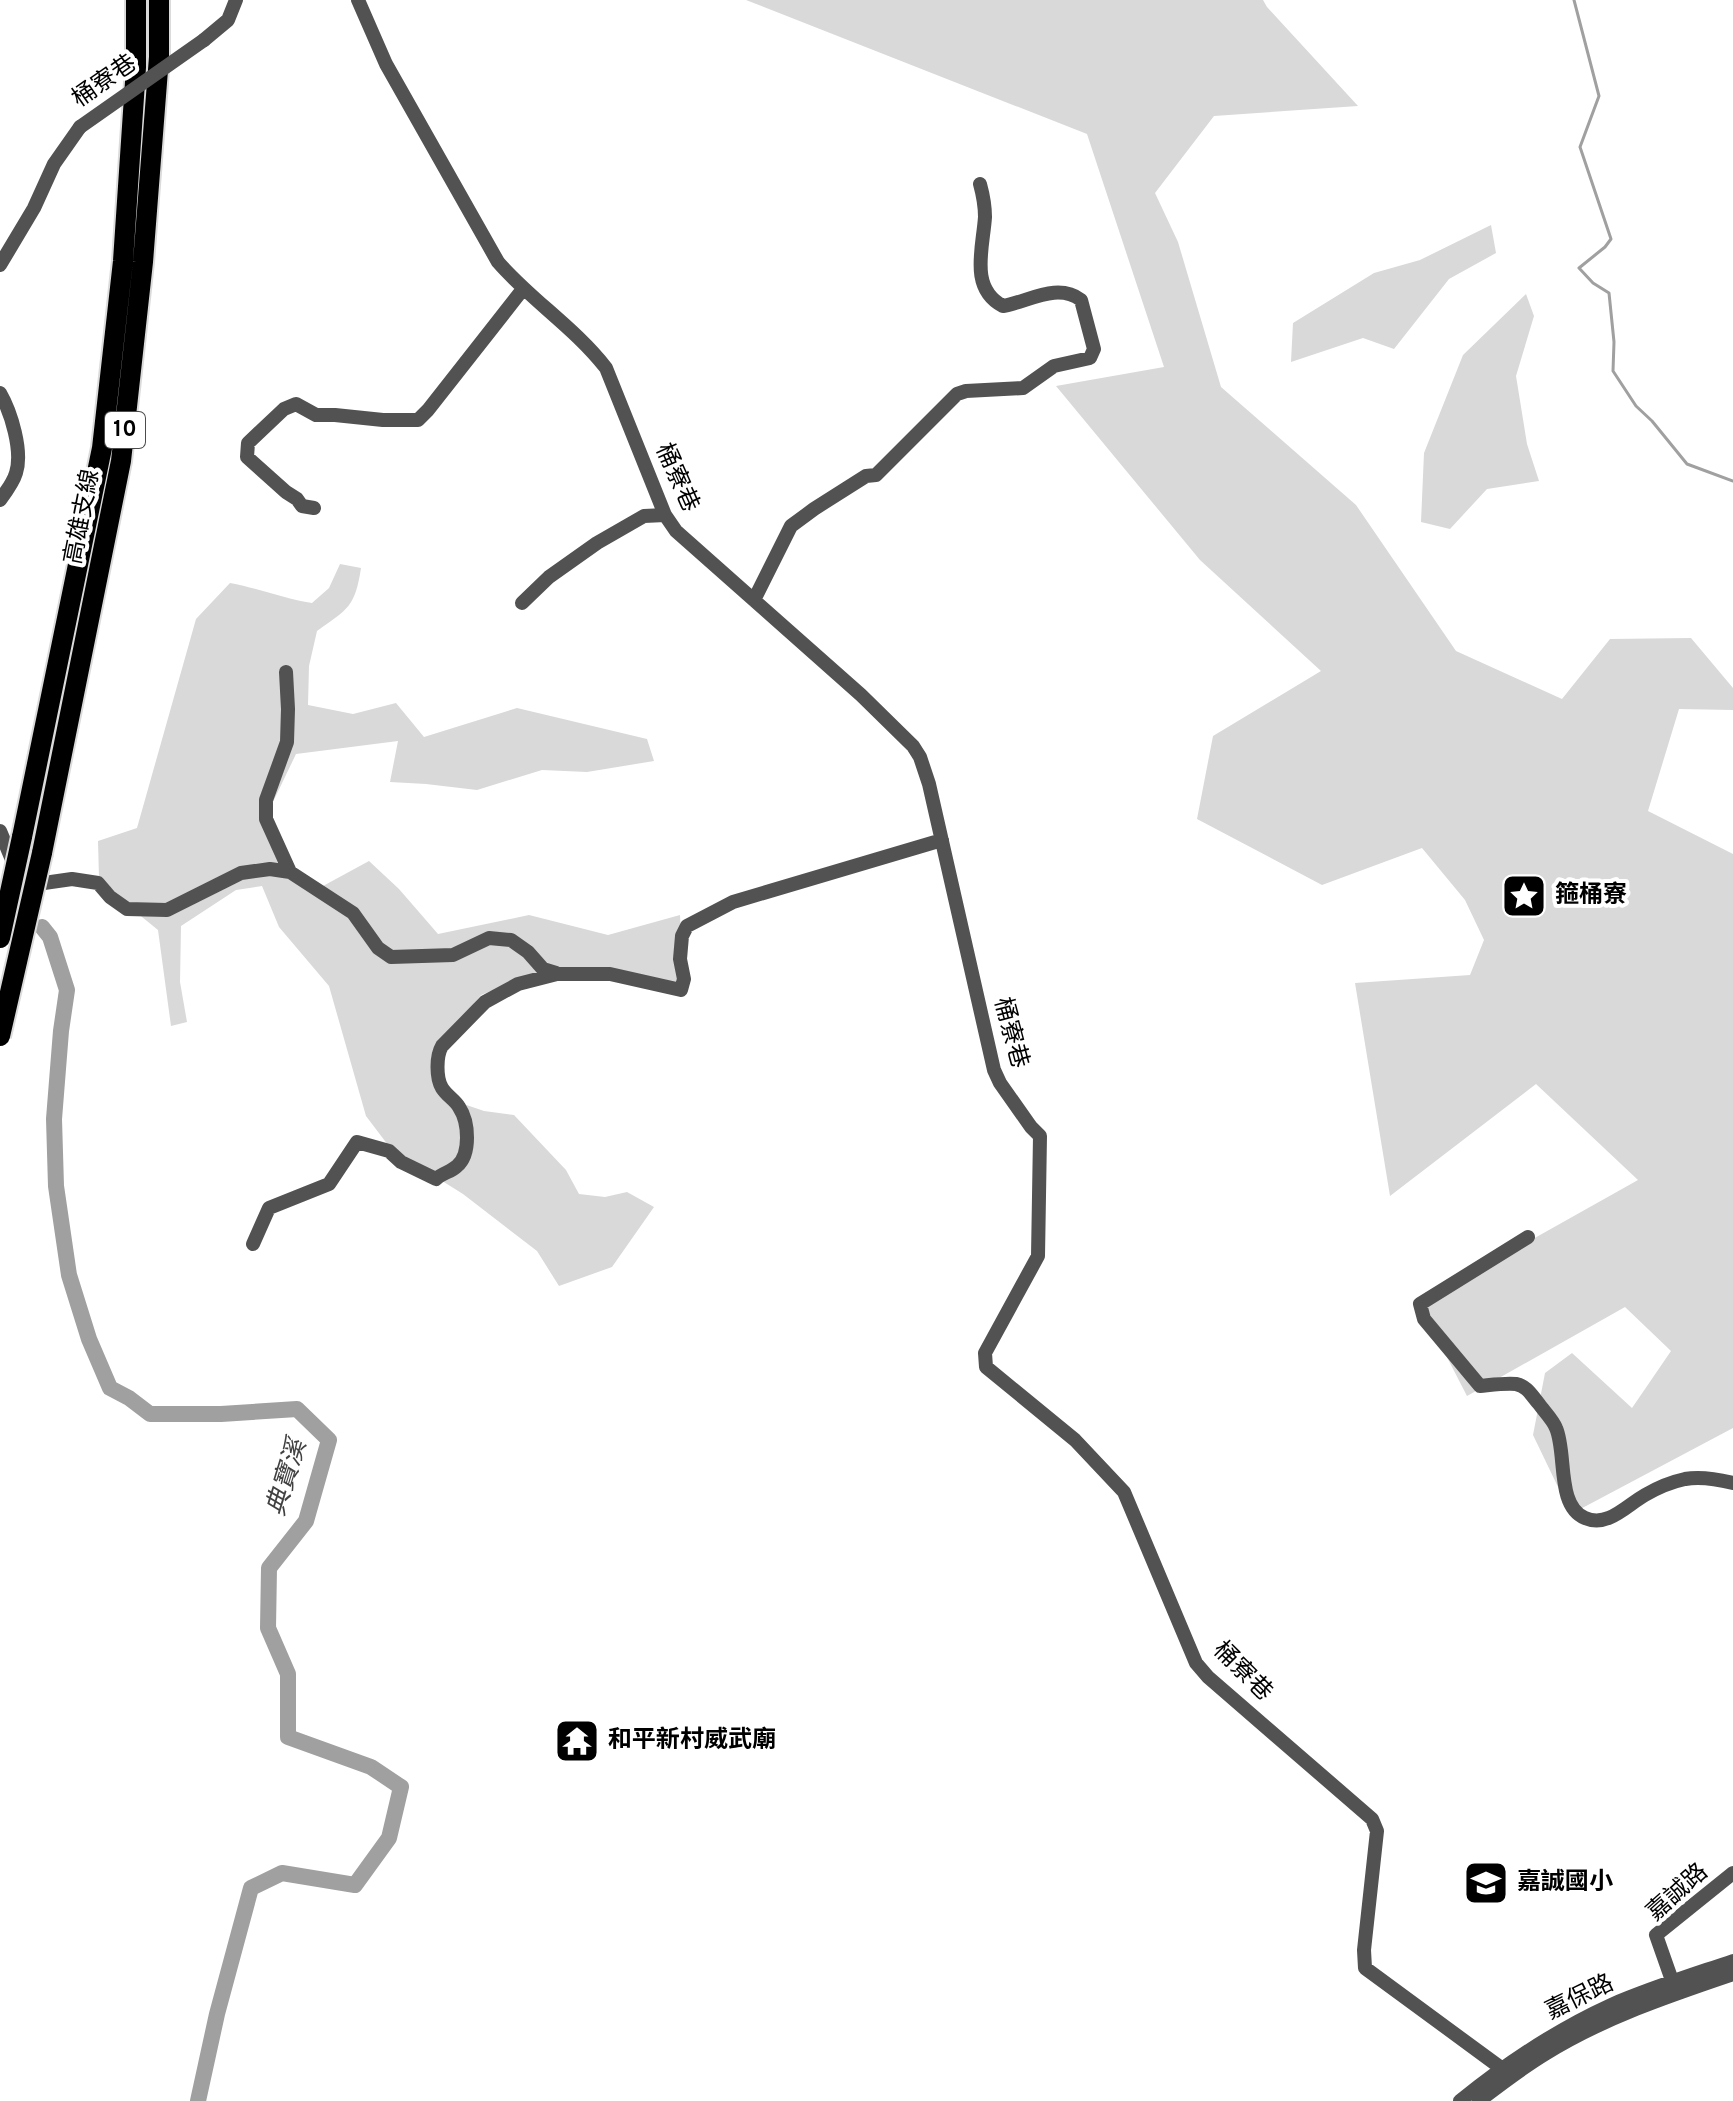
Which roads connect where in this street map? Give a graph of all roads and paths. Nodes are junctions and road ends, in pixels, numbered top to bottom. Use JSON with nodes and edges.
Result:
{"nodes":[{"id":1,"x":136,"y":0,"type":"edge"},
{"id":2,"x":159,"y":0,"type":"edge"},
{"id":3,"x":236,"y":0,"type":"edge"},
{"id":4,"x":358,"y":0,"type":"edge"},
{"id":5,"x":980,"y":184,"type":"dead end"},
{"id":6,"x":0,"y":265,"type":"edge"},
{"id":7,"x":523,"y":289,"type":"junction"},
{"id":8,"x":0,"y":393,"type":"edge"},
{"id":9,"x":0,"y":500,"type":"edge"},
{"id":10,"x":314,"y":508,"type":"dead end"},
{"id":11,"x":665,"y":515,"type":"junction"},
{"id":12,"x":754,"y":600,"type":"junction"},
{"id":13,"x":522,"y":603,"type":"dead end"},
{"id":14,"x":286,"y":672,"type":"dead end"},
{"id":15,"x":0,"y":831,"type":"edge"},
{"id":16,"x":942,"y":840,"type":"junction"},
{"id":17,"x":290,"y":872,"type":"junction"},
{"id":18,"x":0,"y":938,"type":"edge"},
{"id":19,"x":557,"y":974,"type":"junction"},
{"id":20,"x":0,"y":1036,"type":"edge"},
{"id":21,"x":1528,"y":1237,"type":"dead end"},
{"id":22,"x":253,"y":1244,"type":"dead end"},
{"id":23,"x":1733,"y":1483,"type":"edge"},
{"id":24,"x":1733,"y":1873,"type":"edge"},
{"id":25,"x":1733,"y":1961,"type":"edge"},
{"id":26,"x":1733,"y":1974,"type":"edge"},
{"id":27,"x":1674,"y":1988,"type":"junction"},
{"id":28,"x":1506,"y":2072,"type":"junction"},
{"id":29,"x":1460,"y":2101,"type":"edge"},
{"id":30,"x":1479,"y":2101,"type":"edge"}],
"edges":[{"from":1,"to":18,"type":"highway","name":"高雄支線","number":"10","bridge":true},
{"from":2,"to":20,"type":"highway","name":"高雄支線","number":"10","bridge":true},
{"from":3,"to":6,"type":"street","name":"桶寮巷","bridge":true},
{"from":4,"to":7,"type":"street","name":"桶寮巷"},
{"from":5,"to":12,"type":"street"},
{"from":7,"to":10,"type":"street"},
{"from":7,"to":11,"type":"street","name":"桶寮巷"},
{"from":8,"to":9,"type":"street"},
{"from":11,"to":12,"type":"street","name":"桶寮巷"},
{"from":11,"to":13,"type":"street"},
{"from":12,"to":16,"type":"street","name":"桶寮巷"},
{"from":14,"to":17,"type":"street"},
{"from":15,"to":17,"type":"street"},
{"from":16,"to":19,"type":"street"},
{"from":16,"to":28,"type":"street","name":"桶寮巷"},
{"from":17,"to":19,"type":"street"},
{"from":19,"to":22,"type":"street"},
{"from":21,"to":23,"type":"street"},
{"from":24,"to":27,"type":"street","name":"嘉誠路"},
{"from":25,"to":27,"type":"street","name":"嘉保路"},
{"from":26,"to":27,"type":"street","name":"嘉保路"},
{"from":27,"to":28,"type":"street","name":"嘉保路"},
{"from":28,"to":29,"type":"street","name":"嘉保路"},
{"from":28,"to":30,"type":"street","name":"嘉保路"}]}
